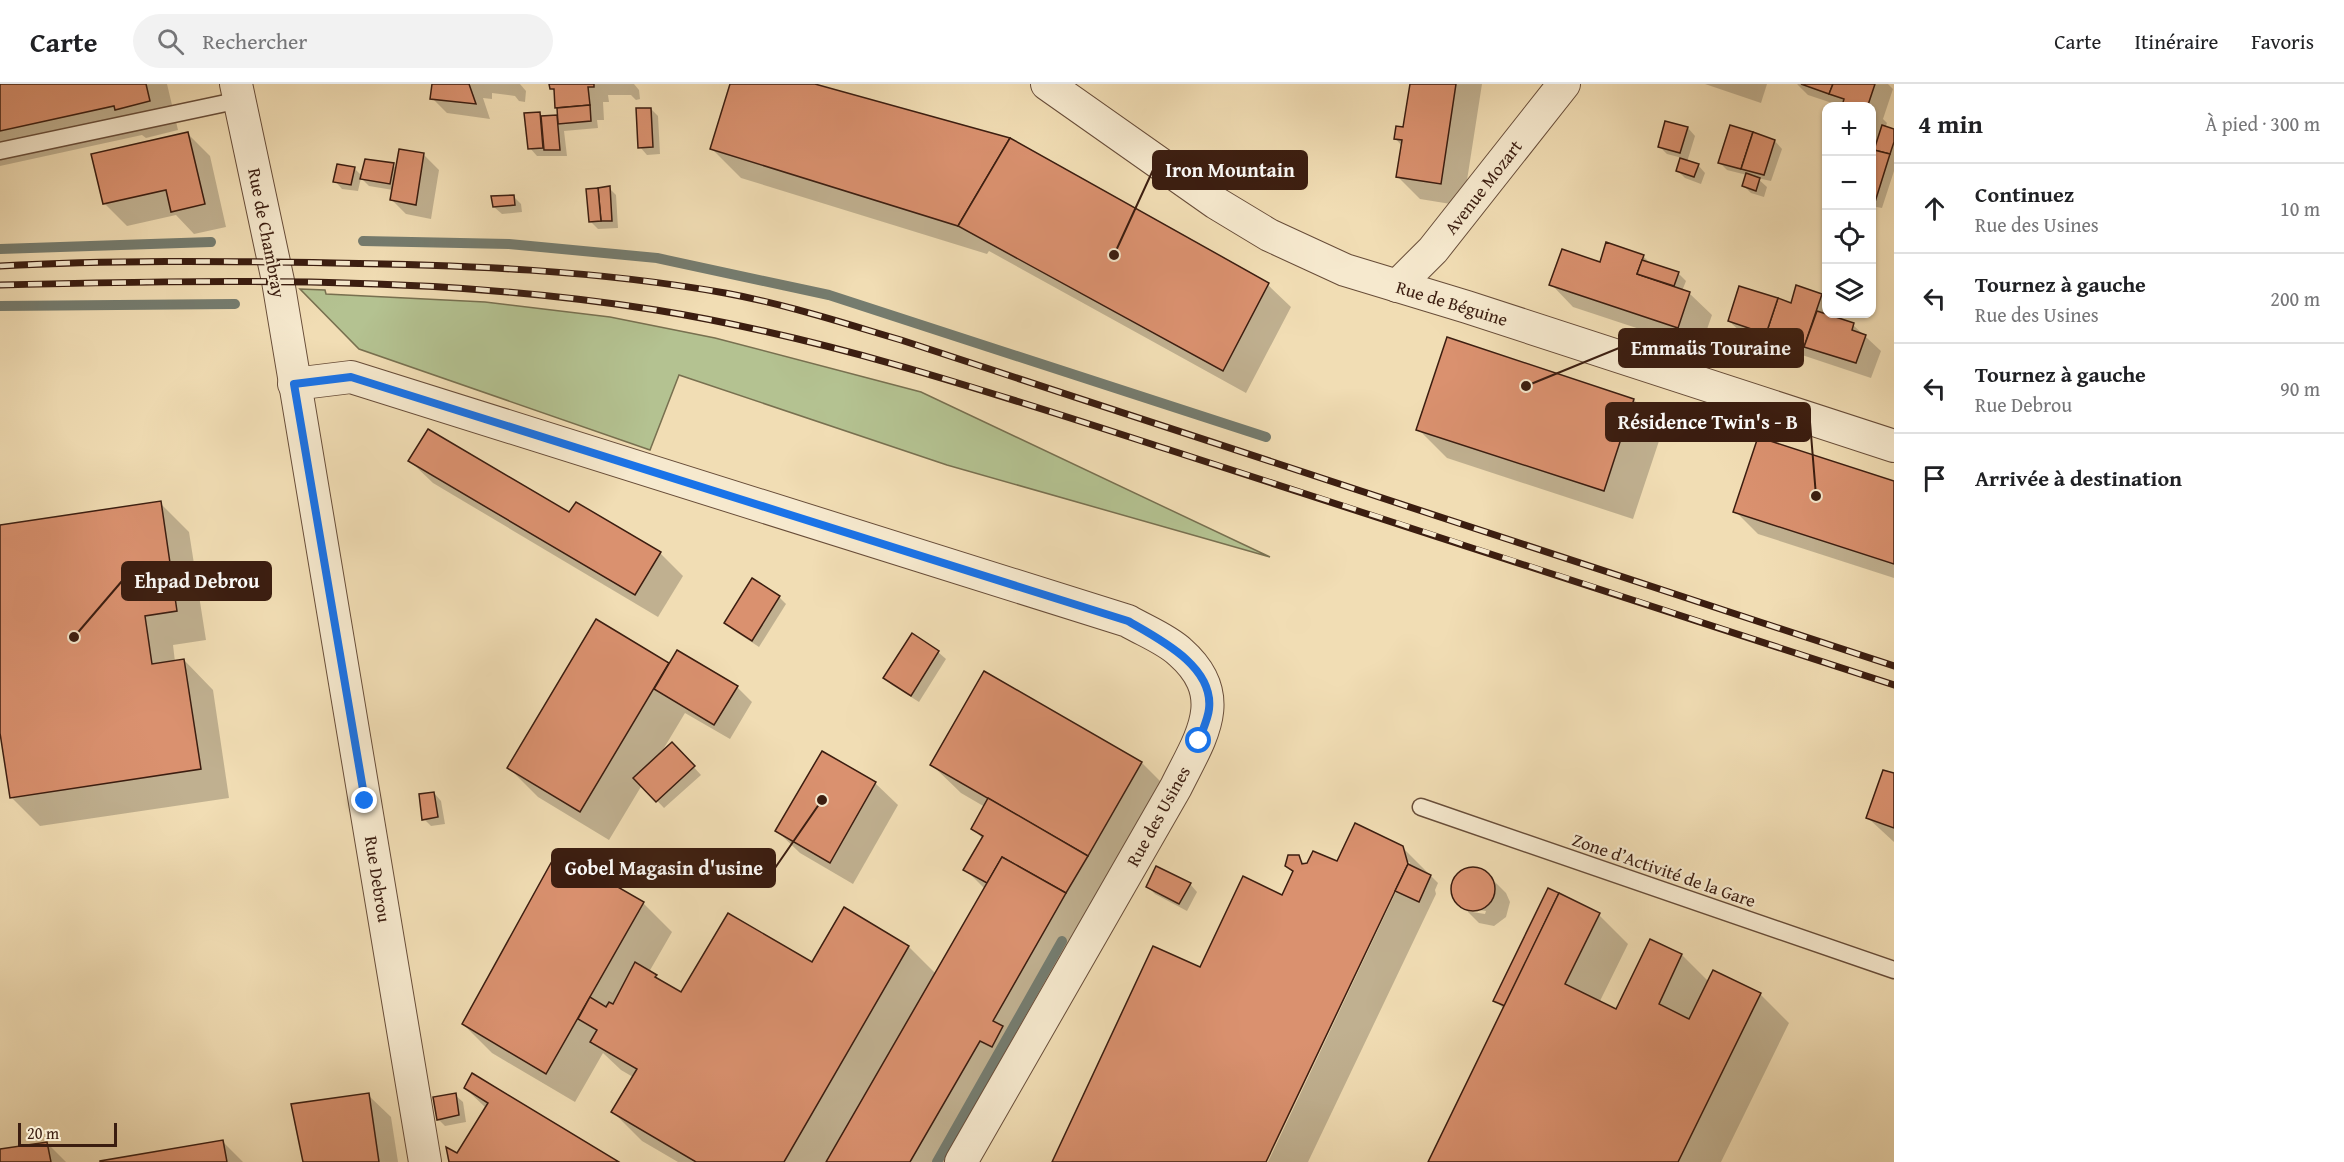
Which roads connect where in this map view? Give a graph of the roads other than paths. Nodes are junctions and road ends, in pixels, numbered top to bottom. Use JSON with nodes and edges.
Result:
{"nodes":[{"id":1,"x":1047,"y":84,"type":"edge"},
{"id":2,"x":1564,"y":84,"type":"edge"},
{"id":3,"x":238,"y":92,"type":"edge"},
{"id":4,"x":0,"y":151,"type":"edge"},
{"id":5,"x":1397,"y":286,"type":"junction"},
{"id":6,"x":294,"y":384,"type":"junction"},
{"id":7,"x":1894,"y":446,"type":"edge"},
{"id":8,"x":1421,"y":807,"type":"dead end"},
{"id":9,"x":1894,"y":970,"type":"edge"},
{"id":10,"x":425,"y":1162,"type":"edge"},
{"id":11,"x":961,"y":1162,"type":"edge"}],
"edges":[{"from":1,"to":5,"type":"street","name":"Rue de Béguine"},
{"from":2,"to":5,"type":"street","name":"Avenue Mozart"},
{"from":3,"to":4,"type":"lane"},
{"from":3,"to":6,"type":"street","name":"Rue de Chambray"},
{"from":5,"to":7,"type":"street","name":"Rue de Béguine"},
{"from":6,"to":10,"type":"street","name":"Rue Debrou"},
{"from":6,"to":11,"type":"street","name":"Rue des Usines"},
{"from":8,"to":9,"type":"lane","name":"Zone d’Activité de la Gare"}]}
